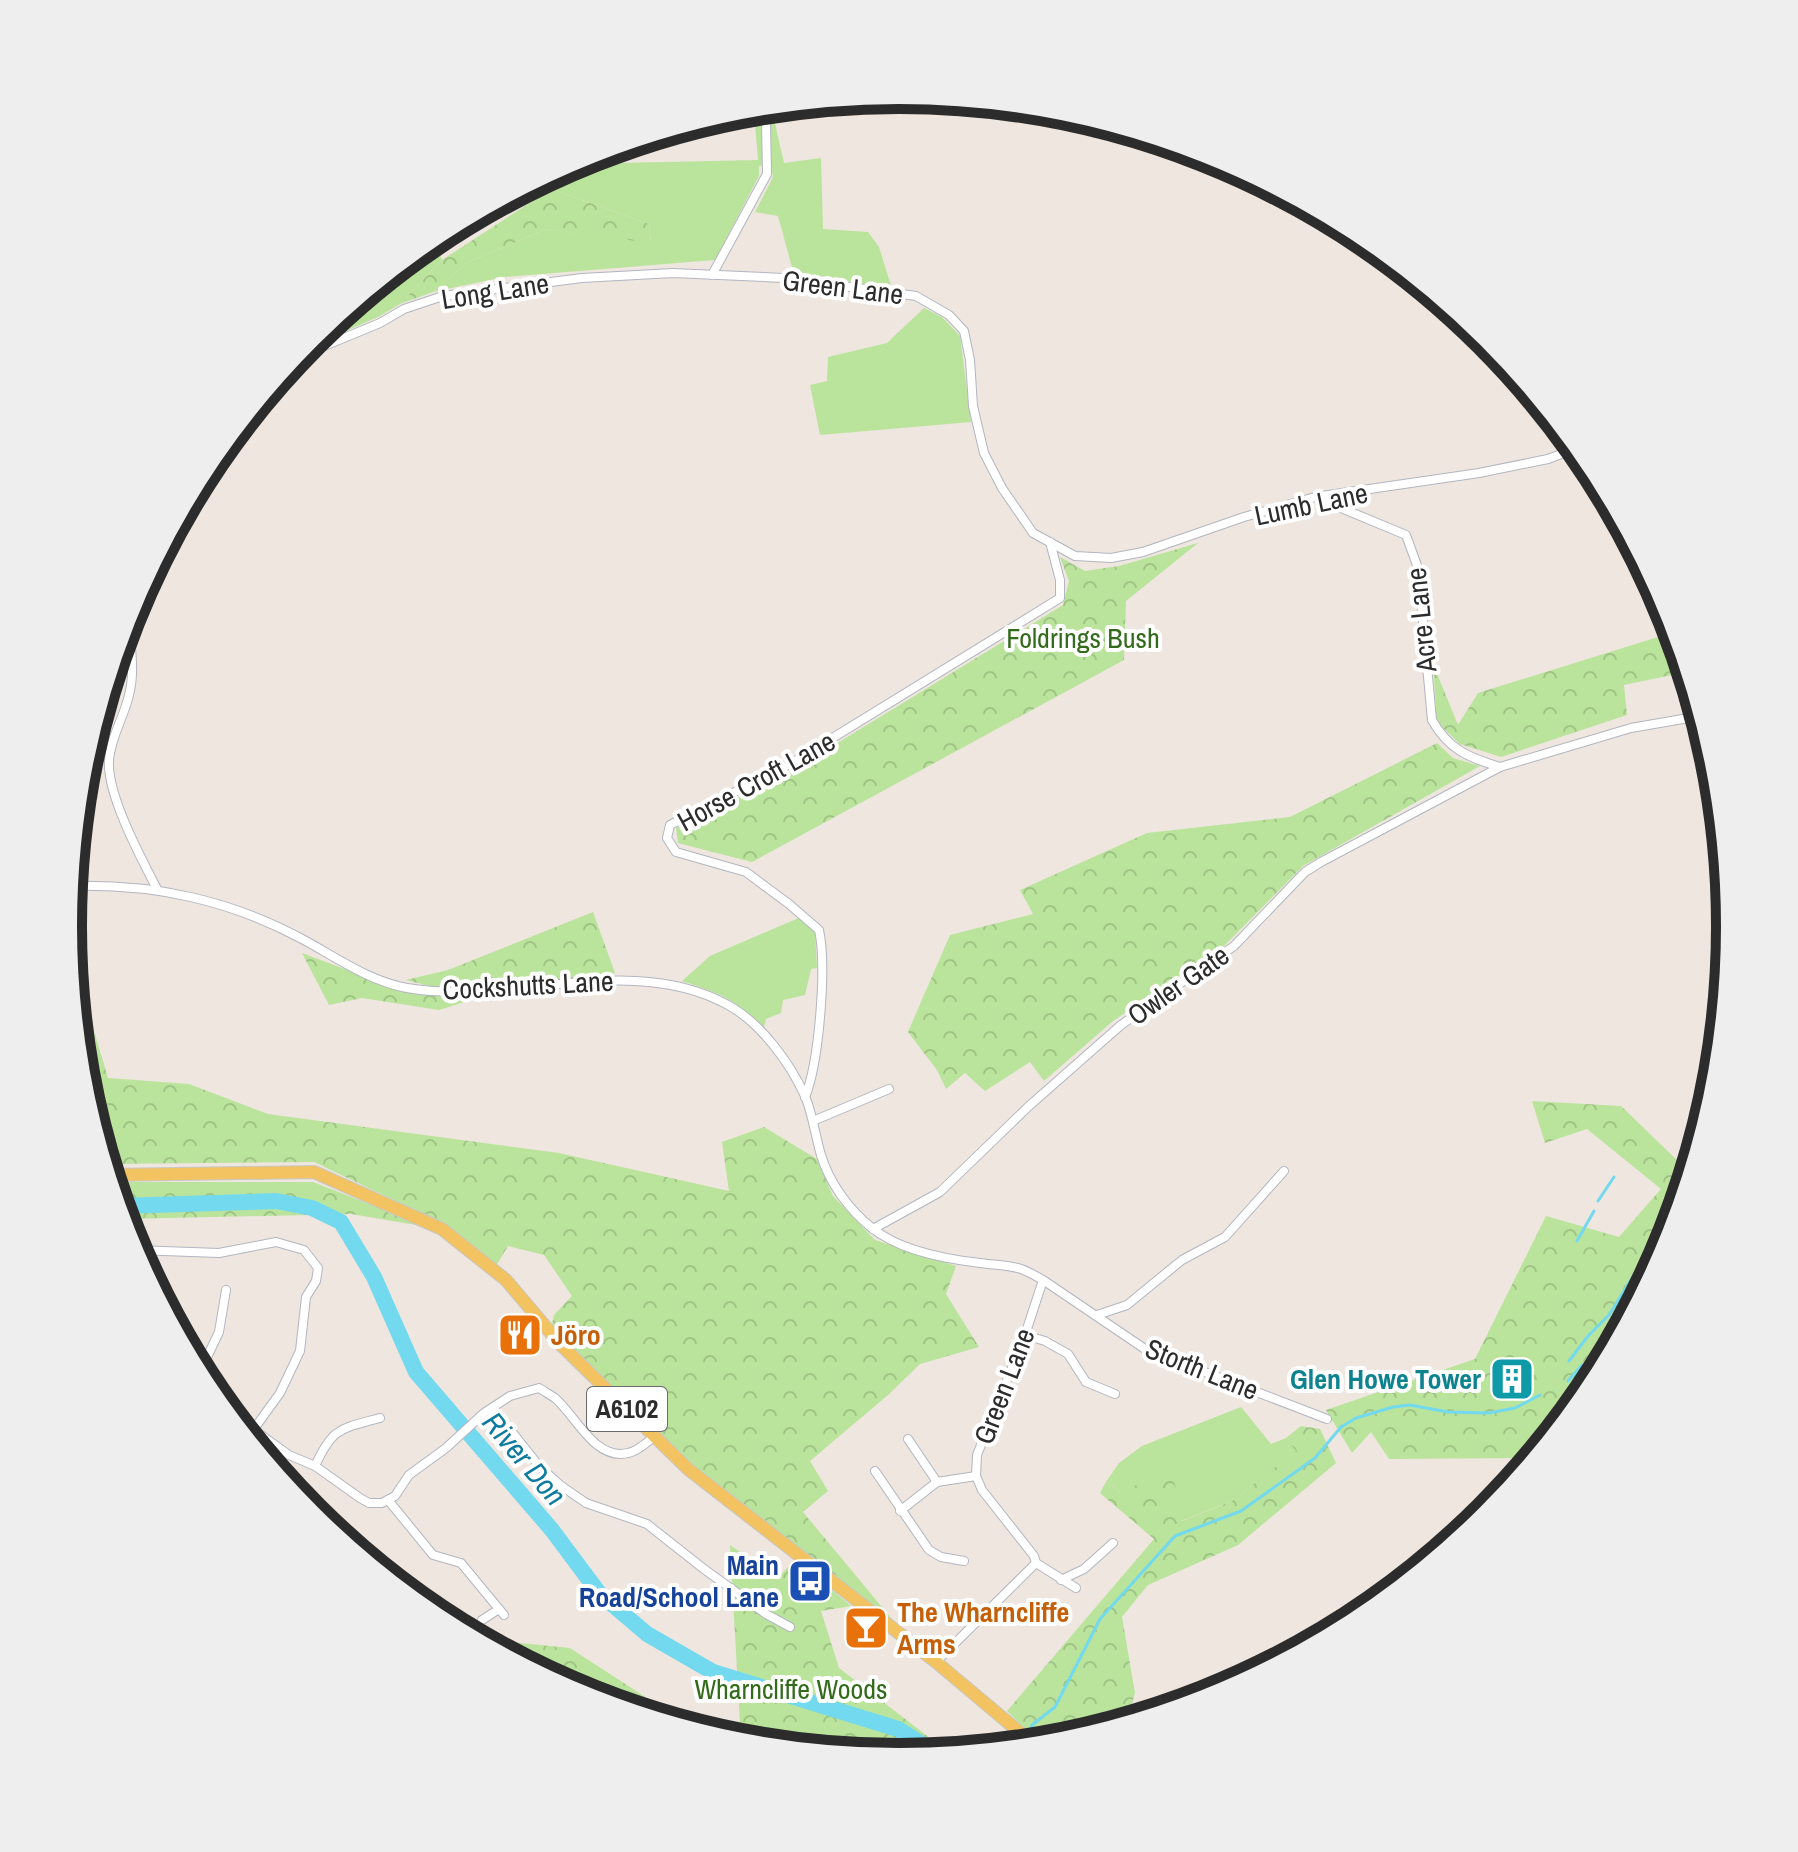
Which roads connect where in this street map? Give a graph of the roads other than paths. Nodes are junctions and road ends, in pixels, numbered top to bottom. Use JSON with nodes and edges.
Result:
{"nodes":[{"id":1,"x":765,"y":121,"type":"edge"},
{"id":2,"x":712,"y":275,"type":"junction"},
{"id":3,"x":322,"y":347,"type":"edge"},
{"id":4,"x":1564,"y":453,"type":"edge"},
{"id":5,"x":1315,"y":497,"type":"junction"},
{"id":6,"x":1050,"y":542,"type":"junction"},
{"id":7,"x":132,"y":646,"type":"edge"},
{"id":8,"x":1689,"y":718,"type":"edge"},
{"id":9,"x":1500,"y":767,"type":"junction"},
{"id":10,"x":84,"y":886,"type":"edge"},
{"id":11,"x":157,"y":889,"type":"junction"},
{"id":12,"x":889,"y":1089,"type":"dead end"},
{"id":13,"x":805,"y":1097,"type":"junction"},
{"id":14,"x":813,"y":1121,"type":"junction"},
{"id":15,"x":1284,"y":1171,"type":"dead end"},
{"id":16,"x":121,"y":1175,"type":"edge"},
{"id":17,"x":873,"y":1229,"type":"junction"},
{"id":18,"x":150,"y":1253,"type":"edge"},
{"id":19,"x":1043,"y":1280,"type":"junction"},
{"id":20,"x":226,"y":1290,"type":"dead end"},
{"id":21,"x":1097,"y":1315,"type":"junction"},
{"id":22,"x":1025,"y":1335,"type":"junction"},
{"id":23,"x":206,"y":1358,"type":"edge"},
{"id":24,"x":1115,"y":1394,"type":"dead end"},
{"id":25,"x":493,"y":1408,"type":"junction"},
{"id":26,"x":380,"y":1418,"type":"dead end"},
{"id":27,"x":1327,"y":1419,"type":"dead end"},
{"id":28,"x":255,"y":1428,"type":"edge"},
{"id":29,"x":259,"y":1432,"type":"edge"},
{"id":30,"x":655,"y":1436,"type":"junction"},
{"id":31,"x":908,"y":1439,"type":"dead end"},
{"id":32,"x":315,"y":1466,"type":"junction"},
{"id":33,"x":875,"y":1471,"type":"dead end"},
{"id":34,"x":976,"y":1476,"type":"junction"},
{"id":35,"x":937,"y":1482,"type":"junction"},
{"id":36,"x":388,"y":1500,"type":"junction"},
{"id":37,"x":900,"y":1511,"type":"junction"},
{"id":38,"x":1113,"y":1543,"type":"dead end"},
{"id":39,"x":964,"y":1561,"type":"dead end"},
{"id":40,"x":1036,"y":1563,"type":"junction"},
{"id":41,"x":1061,"y":1580,"type":"junction"},
{"id":42,"x":1076,"y":1588,"type":"dead end"},
{"id":43,"x":482,"y":1620,"type":"dead end"},
{"id":44,"x":790,"y":1627,"type":"dead end"},
{"id":45,"x":936,"y":1662,"type":"junction"},
{"id":46,"x":1019,"y":1734,"type":"edge"}],
"edges":[{"from":1,"to":2,"type":"street"},
{"from":2,"to":3,"type":"street","name":"Long Lane"},
{"from":2,"to":6,"type":"street","name":"Green Lane"},
{"from":4,"to":5,"type":"street","name":"Lumb Lane"},
{"from":5,"to":6,"type":"street","name":"Lumb Lane"},
{"from":5,"to":9,"type":"street","name":"Acre Lane"},
{"from":6,"to":13,"type":"street","name":"Horse Croft Lane"},
{"from":7,"to":11,"type":"street"},
{"from":8,"to":9,"type":"street","name":"Owler Gate"},
{"from":9,"to":17,"type":"street","name":"Owler Gate"},
{"from":10,"to":11,"type":"street","name":"Cockshutts Lane"},
{"from":11,"to":13,"type":"street","name":"Cockshutts Lane"},
{"from":12,"to":14,"type":"street"},
{"from":13,"to":14,"type":"street","name":"Cockshutts Lane"},
{"from":14,"to":17,"type":"street","name":"Cockshutts Lane"},
{"from":15,"to":21,"type":"street"},
{"from":16,"to":30,"type":"main road","number":"A6102"},
{"from":17,"to":19,"type":"street"},
{"from":18,"to":28,"type":"street"},
{"from":19,"to":21,"type":"street","name":"Storth Lane"},
{"from":19,"to":22,"type":"street","name":"Green Lane"},
{"from":20,"to":23,"type":"street"},
{"from":21,"to":27,"type":"street","name":"Storth Lane"},
{"from":22,"to":24,"type":"street"},
{"from":22,"to":34,"type":"street","name":"Green Lane"},
{"from":25,"to":30,"type":"street"},
{"from":25,"to":36,"type":"street"},
{"from":25,"to":44,"type":"street"},
{"from":26,"to":32,"type":"street"},
{"from":29,"to":32,"type":"street"},
{"from":30,"to":45,"type":"main road","number":"A6102"},
{"from":31,"to":35,"type":"street"},
{"from":32,"to":36,"type":"street"},
{"from":33,"to":37,"type":"street"},
{"from":34,"to":35,"type":"street"},
{"from":34,"to":40,"type":"street","name":"Green Lane"},
{"from":35,"to":37,"type":"street"},
{"from":36,"to":43,"type":"street"},
{"from":37,"to":39,"type":"street"},
{"from":38,"to":41,"type":"street"},
{"from":40,"to":41,"type":"street"},
{"from":40,"to":45,"type":"street"},
{"from":41,"to":42,"type":"street"},
{"from":45,"to":46,"type":"main road","number":"A6102"}]}
